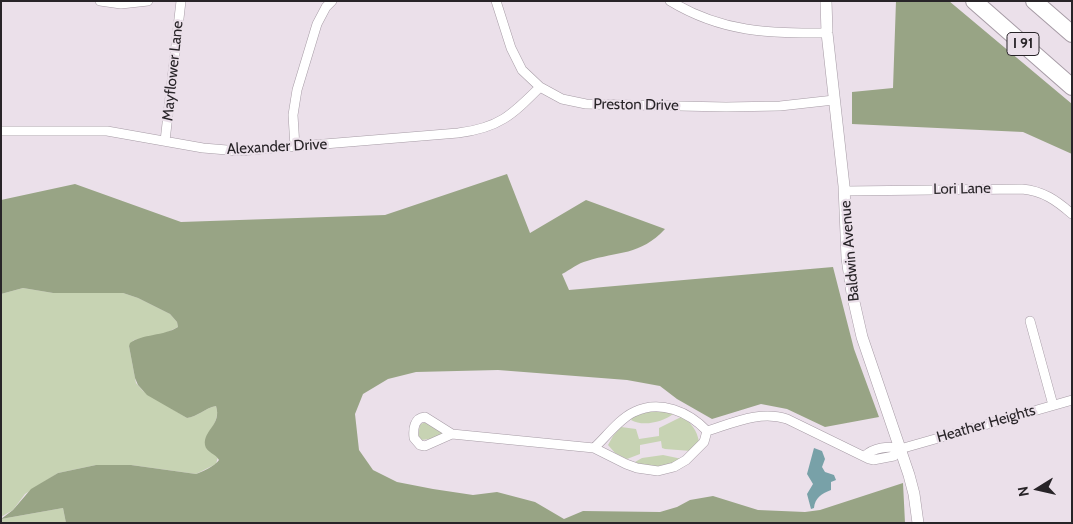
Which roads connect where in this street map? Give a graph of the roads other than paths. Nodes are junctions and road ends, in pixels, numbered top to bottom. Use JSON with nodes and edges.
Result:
{"nodes":[{"id":1,"x":100,"y":1,"type":"edge"},
{"id":2,"x":148,"y":1,"type":"edge"},
{"id":3,"x":181,"y":1,"type":"edge"},
{"id":4,"x":332,"y":1,"type":"edge"},
{"id":5,"x":496,"y":1,"type":"edge"},
{"id":6,"x":670,"y":1,"type":"edge"},
{"id":7,"x":826,"y":1,"type":"edge"},
{"id":8,"x":974,"y":1,"type":"edge"},
{"id":9,"x":1034,"y":1,"type":"edge"},
{"id":10,"x":828,"y":33,"type":"junction"},
{"id":11,"x":1072,"y":34,"type":"edge"},
{"id":12,"x":1072,"y":86,"type":"edge"},
{"id":13,"x":540,"y":87,"type":"junction"},
{"id":14,"x":834,"y":100,"type":"junction"},
{"id":15,"x":1,"y":131,"type":"edge"},
{"id":16,"x":165,"y":140,"type":"junction"},
{"id":17,"x":295,"y":147,"type":"junction"},
{"id":18,"x":844,"y":191,"type":"junction"},
{"id":19,"x":1072,"y":214,"type":"edge"},
{"id":20,"x":1030,"y":321,"type":"dead end"},
{"id":21,"x":1072,"y":400,"type":"edge"},
{"id":22,"x":1053,"y":405,"type":"junction"},
{"id":23,"x":707,"y":431,"type":"junction"},
{"id":24,"x":452,"y":434,"type":"dead end"},
{"id":25,"x":594,"y":448,"type":"junction"},
{"id":26,"x":900,"y":449,"type":"junction"},
{"id":27,"x":918,"y":523,"type":"edge"}],
"edges":[{"from":1,"to":2,"type":"street"},
{"from":3,"to":16,"type":"street","name":"Mayflower Lane"},
{"from":4,"to":17,"type":"street"},
{"from":5,"to":13,"type":"street","name":"Preston Drive"},
{"from":6,"to":10,"type":"street"},
{"from":7,"to":10,"type":"street","name":"Baldwin Avenue"},
{"from":8,"to":12,"type":"highway","number":"I 91"},
{"from":9,"to":11,"type":"highway","number":"I 91"},
{"from":10,"to":14,"type":"street","name":"Baldwin Avenue"},
{"from":13,"to":14,"type":"street","name":"Preston Drive"},
{"from":13,"to":17,"type":"street","name":"Alexander Drive"},
{"from":14,"to":18,"type":"street","name":"Baldwin Avenue"},
{"from":15,"to":16,"type":"street","name":"Alexander Drive"},
{"from":16,"to":17,"type":"street","name":"Alexander Drive"},
{"from":18,"to":19,"type":"street","name":"Lori Lane"},
{"from":18,"to":26,"type":"street","name":"Baldwin Avenue"},
{"from":20,"to":22,"type":"street"},
{"from":21,"to":22,"type":"street","name":"Heather Heights"},
{"from":22,"to":26,"type":"street","name":"Heather Heights"},
{"from":23,"to":25,"type":"street"},
{"from":23,"to":25,"type":"street"},
{"from":23,"to":26,"type":"street","name":"Heather Heights"},
{"from":24,"to":25,"type":"street"},
{"from":26,"to":27,"type":"street","name":"Baldwin Avenue"}]}
